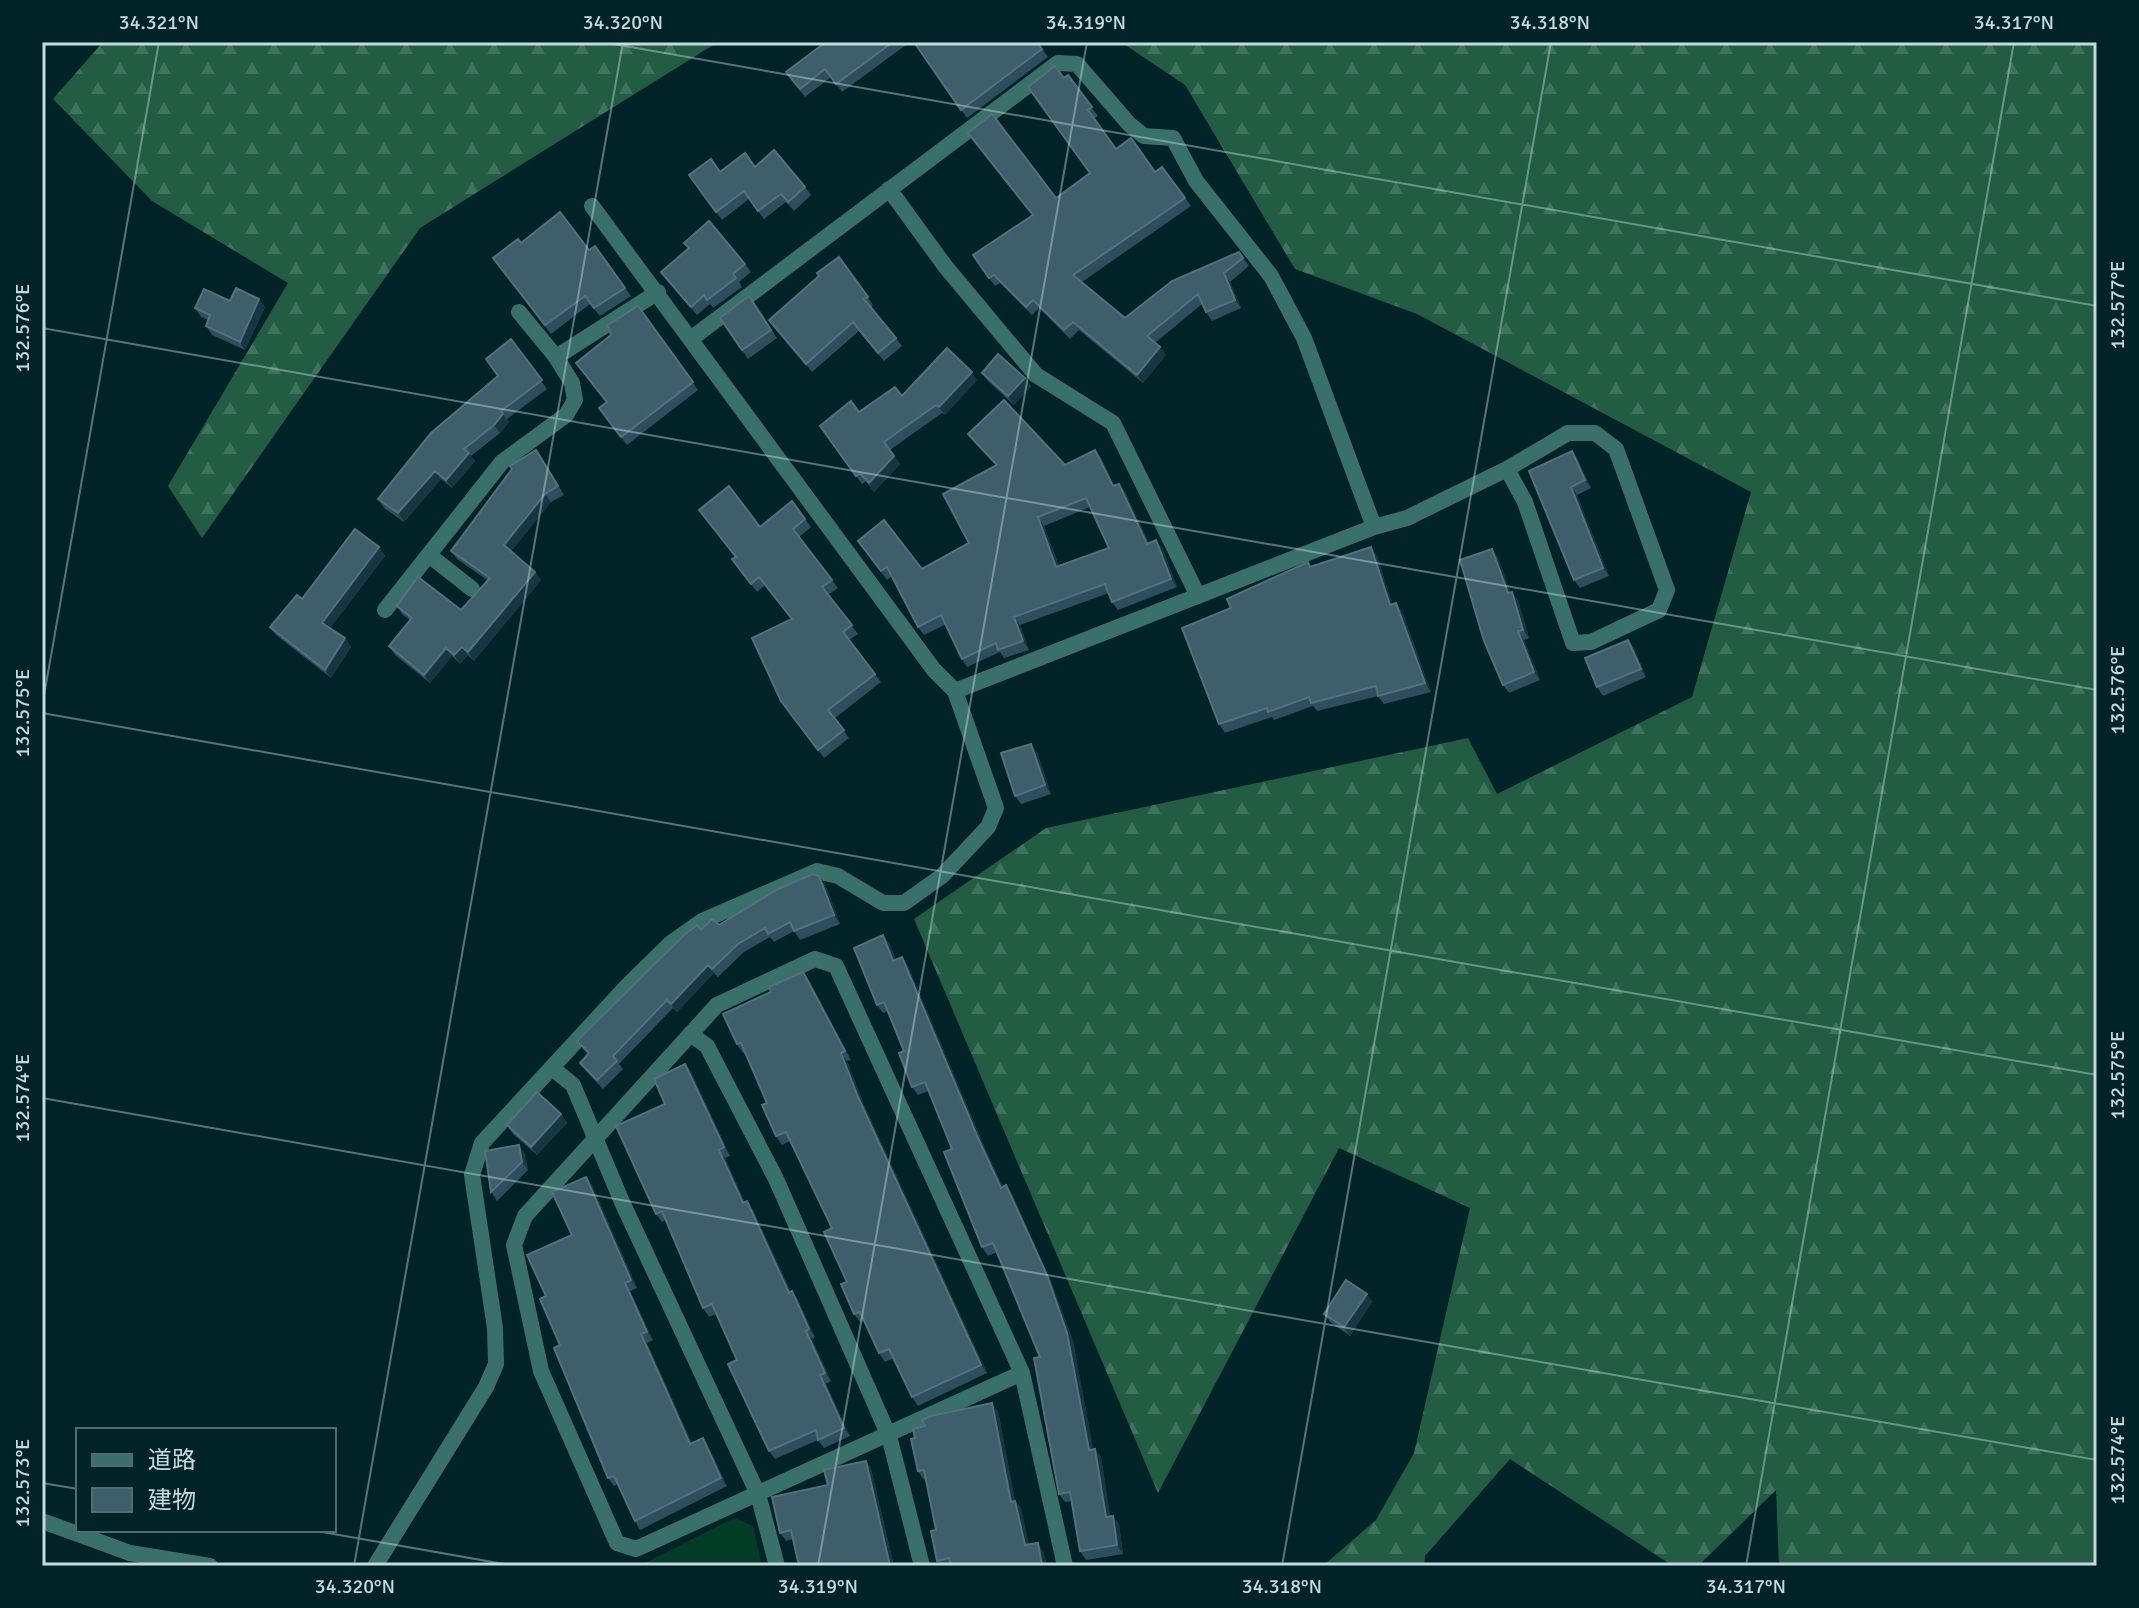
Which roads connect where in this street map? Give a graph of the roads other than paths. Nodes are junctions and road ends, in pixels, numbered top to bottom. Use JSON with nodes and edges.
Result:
{"nodes":[{"id":1,"x":889,"y":189,"type":"junction"},
{"id":2,"x":592,"y":206,"type":"dead end"},
{"id":3,"x":658,"y":292,"type":"junction"},
{"id":4,"x":519,"y":312,"type":"dead end"},
{"id":5,"x":692,"y":338,"type":"junction"},
{"id":6,"x":556,"y":357,"type":"junction"},
{"id":7,"x":1507,"y":469,"type":"junction"},
{"id":8,"x":1374,"y":527,"type":"junction"},
{"id":9,"x":429,"y":555,"type":"junction"},
{"id":10,"x":472,"y":589,"type":"dead end"},
{"id":11,"x":1198,"y":596,"type":"junction"},
{"id":12,"x":385,"y":610,"type":"dead end"},
{"id":13,"x":955,"y":691,"type":"junction"},
{"id":14,"x":690,"y":1034,"type":"junction"},
{"id":15,"x":552,"y":1068,"type":"junction"},
{"id":16,"x":596,"y":1138,"type":"junction"},
{"id":17,"x":1022,"y":1373,"type":"junction"},
{"id":18,"x":889,"y":1436,"type":"junction"},
{"id":19,"x":758,"y":1494,"type":"junction"},
{"id":20,"x":42,"y":1521,"type":"edge"},
{"id":21,"x":209,"y":1566,"type":"edge"},
{"id":22,"x":375,"y":1566,"type":"edge"},
{"id":23,"x":777,"y":1566,"type":"edge"},
{"id":24,"x":922,"y":1566,"type":"edge"},
{"id":25,"x":1065,"y":1566,"type":"edge"}],
"edges":[{"from":1,"to":5,"type":"street"},
{"from":1,"to":8,"type":"street"},
{"from":1,"to":11,"type":"street"},
{"from":2,"to":3,"type":"street"},
{"from":3,"to":5,"type":"street"},
{"from":3,"to":6,"type":"street"},
{"from":4,"to":6,"type":"street"},
{"from":5,"to":13,"type":"street"},
{"from":6,"to":9,"type":"street"},
{"from":7,"to":7,"type":"street"},
{"from":7,"to":8,"type":"street"},
{"from":8,"to":11,"type":"street"},
{"from":9,"to":10,"type":"street"},
{"from":9,"to":12,"type":"street"},
{"from":11,"to":13,"type":"street"},
{"from":13,"to":15,"type":"street"},
{"from":14,"to":16,"type":"street"},
{"from":14,"to":17,"type":"street"},
{"from":14,"to":18,"type":"street"},
{"from":15,"to":16,"type":"street"},
{"from":15,"to":22,"type":"street"},
{"from":16,"to":19,"type":"street"},
{"from":16,"to":19,"type":"street"},
{"from":17,"to":18,"type":"street"},
{"from":17,"to":25,"type":"street"},
{"from":18,"to":19,"type":"street"},
{"from":18,"to":24,"type":"street"},
{"from":19,"to":23,"type":"street"},
{"from":20,"to":21,"type":"street"}]}
